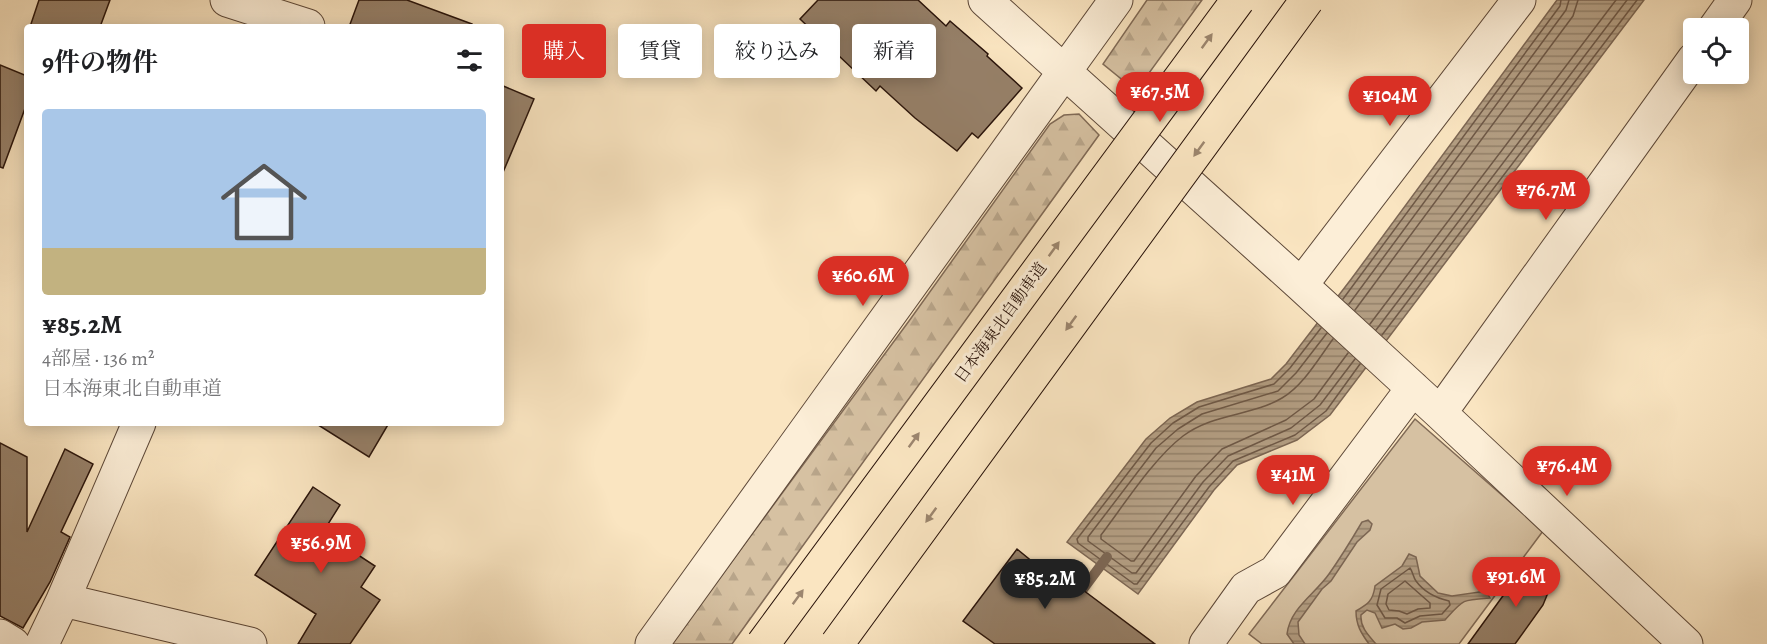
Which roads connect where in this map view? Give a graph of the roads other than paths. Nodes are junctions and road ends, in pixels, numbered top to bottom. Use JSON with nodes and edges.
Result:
{"nodes":[{"id":1,"x":227,"y":0,"type":"edge"},
{"id":2,"x":984,"y":0,"type":"edge"},
{"id":3,"x":1116,"y":0,"type":"edge"},
{"id":4,"x":1238,"y":0,"type":"edge"},
{"id":5,"x":1307,"y":0,"type":"edge"},
{"id":6,"x":1519,"y":0,"type":"edge"},
{"id":7,"x":1736,"y":0,"type":"edge"},
{"id":8,"x":311,"y":18,"type":"edge"},
{"id":9,"x":1722,"y":18,"type":"edge"},
{"id":10,"x":1064,"y":72,"type":"junction"},
{"id":11,"x":1683,"y":74,"type":"edge"},
{"id":12,"x":1301,"y":285,"type":"junction"},
{"id":13,"x":1413,"y":388,"type":"junction"},
{"id":14,"x":1440,"y":412,"type":"junction"},
{"id":15,"x":138,"y":426,"type":"edge"},
{"id":16,"x":63,"y":600,"type":"junction"},
{"id":17,"x":0,"y":636,"type":"edge"},
{"id":18,"x":14,"y":644,"type":"edge"},
{"id":19,"x":42,"y":644,"type":"edge"},
{"id":20,"x":250,"y":644,"type":"edge"},
{"id":21,"x":652,"y":644,"type":"edge"},
{"id":22,"x":763,"y":644,"type":"edge"},
{"id":23,"x":837,"y":644,"type":"edge"},
{"id":24,"x":1206,"y":644,"type":"edge"},
{"id":25,"x":1686,"y":644,"type":"edge"}],
"edges":[{"from":1,"to":8,"type":"street"},
{"from":2,"to":10,"type":"street"},
{"from":3,"to":10,"type":"street"},
{"from":22,"to":4,"type":"highway","name":"日本海東北自動車道","one_way":true,"bridge":true},
{"from":5,"to":23,"type":"highway","one_way":true,"bridge":true},
{"from":6,"to":12,"type":"street"},
{"from":7,"to":9,"type":"street"},
{"from":10,"to":12,"type":"street"},
{"from":10,"to":21,"type":"street"},
{"from":11,"to":14,"type":"street"},
{"from":12,"to":13,"type":"street"},
{"from":13,"to":14,"type":"street"},
{"from":13,"to":24,"type":"street"},
{"from":14,"to":25,"type":"street"},
{"from":15,"to":16,"type":"street"},
{"from":16,"to":19,"type":"street"},
{"from":16,"to":20,"type":"street"},
{"from":17,"to":18,"type":"street"}]}
